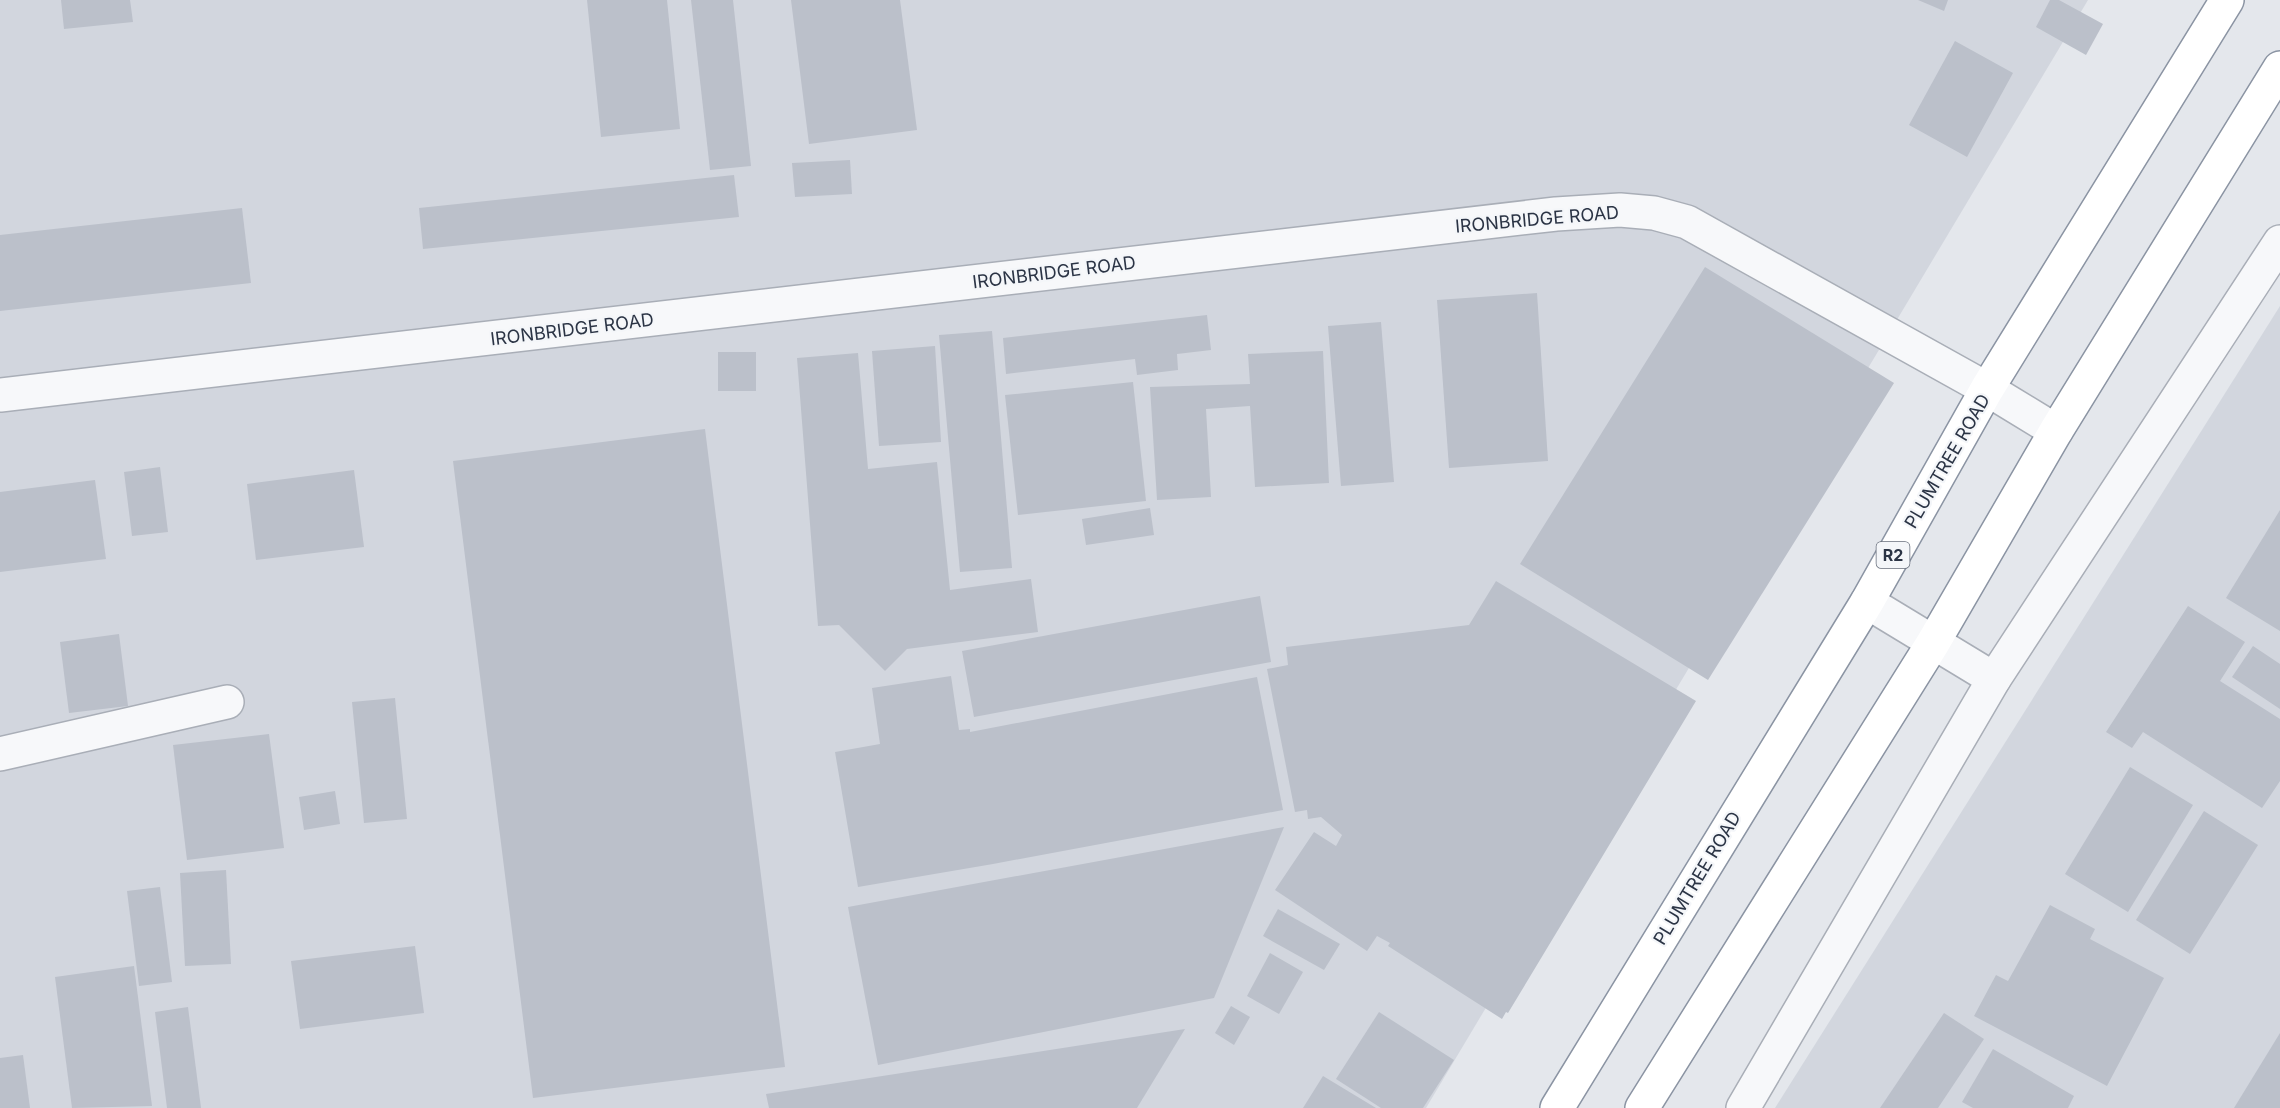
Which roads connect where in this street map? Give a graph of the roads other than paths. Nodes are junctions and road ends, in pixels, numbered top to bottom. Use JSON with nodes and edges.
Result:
{"nodes":[{"id":1,"x":2227,"y":0,"type":"edge"},
{"id":2,"x":2280,"y":68,"type":"edge"},
{"id":3,"x":2280,"y":242,"type":"edge"},
{"id":4,"x":1987,"y":389,"type":"junction"},
{"id":5,"x":0,"y":395,"type":"edge"},
{"id":6,"x":2056,"y":431,"type":"junction"},
{"id":7,"x":1867,"y":602,"type":"junction"},
{"id":8,"x":1933,"y":643,"type":"junction"},
{"id":9,"x":1994,"y":680,"type":"junction"},
{"id":10,"x":227,"y":702,"type":"dead end"},
{"id":11,"x":0,"y":754,"type":"edge"},
{"id":12,"x":1557,"y":1108,"type":"edge"},
{"id":13,"x":1642,"y":1108,"type":"edge"},
{"id":14,"x":1743,"y":1108,"type":"edge"}],
"edges":[{"from":1,"to":4,"type":"highway","name":"PLUMTREE ROAD","number":"R2"},
{"from":2,"to":6,"type":"highway"},
{"from":3,"to":9,"type":"street"},
{"from":4,"to":5,"type":"street","name":"IRONBRIDGE ROAD"},
{"from":4,"to":6,"type":"street","name":"IRONBRIDGE ROAD"},
{"from":4,"to":7,"type":"highway","name":"PLUMTREE ROAD","number":"R2"},
{"from":6,"to":8,"type":"highway"},
{"from":7,"to":8,"type":"street"},
{"from":7,"to":12,"type":"highway","name":"PLUMTREE ROAD","number":"R2"},
{"from":8,"to":9,"type":"street"},
{"from":8,"to":13,"type":"highway"},
{"from":9,"to":14,"type":"street"},
{"from":10,"to":11,"type":"street"}]}
